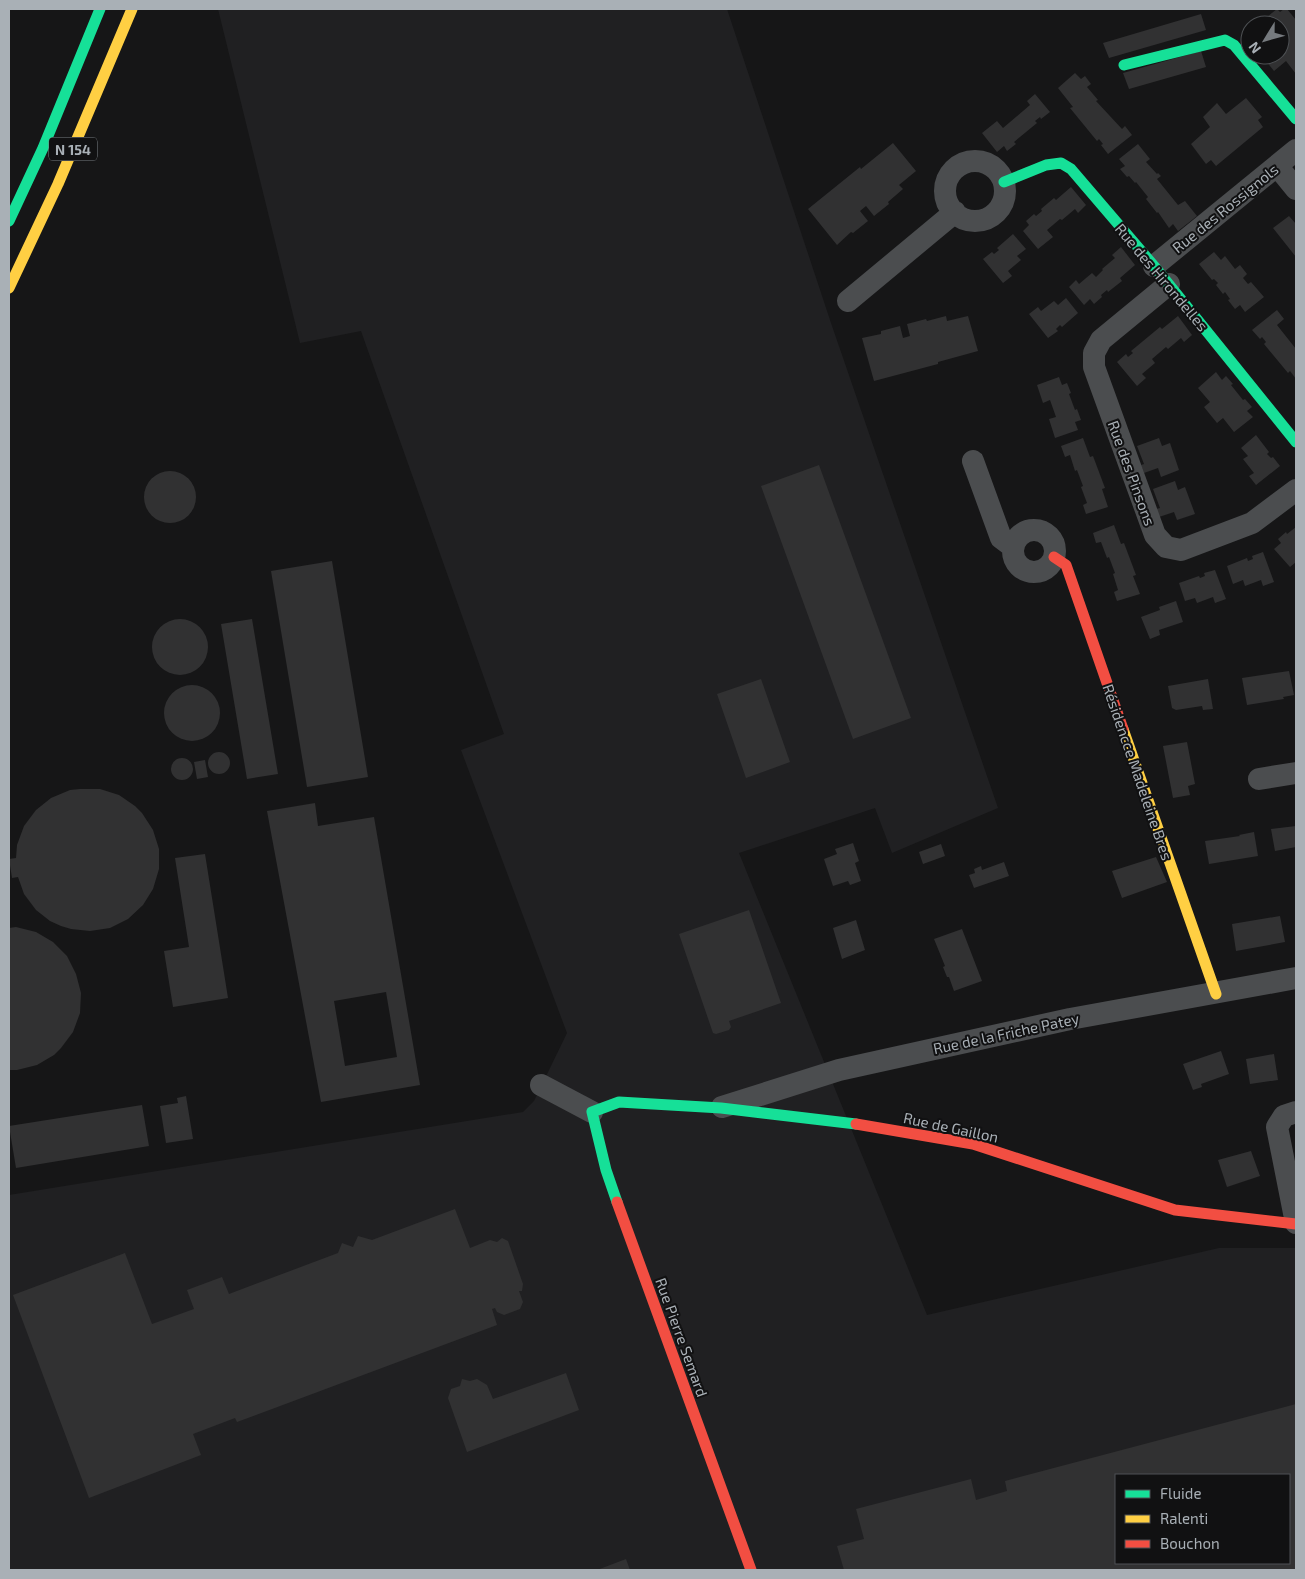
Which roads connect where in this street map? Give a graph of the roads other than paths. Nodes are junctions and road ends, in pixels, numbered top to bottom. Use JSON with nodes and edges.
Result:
{"nodes":[{"id":1,"x":100,"y":9,"type":"edge"},
{"id":2,"x":132,"y":9,"type":"edge"},
{"id":3,"x":1124,"y":65,"type":"dead end"},
{"id":4,"x":1296,"y":119,"type":"edge"},
{"id":5,"x":1296,"y":150,"type":"edge"},
{"id":6,"x":1278,"y":167,"type":"junction"},
{"id":7,"x":1004,"y":182,"type":"junction"},
{"id":8,"x":1296,"y":190,"type":"edge"},
{"id":9,"x":955,"y":212,"type":"junction"},
{"id":10,"x":9,"y":221,"type":"edge"},
{"id":11,"x":1154,"y":266,"type":"junction"},
{"id":12,"x":1168,"y":284,"type":"junction"},
{"id":13,"x":9,"y":288,"type":"edge"},
{"id":14,"x":848,"y":302,"type":"dead end"},
{"id":15,"x":1296,"y":442,"type":"edge"},
{"id":16,"x":973,"y":461,"type":"dead end"},
{"id":17,"x":1296,"y":490,"type":"edge"},
{"id":18,"x":1054,"y":557,"type":"joint"},
{"id":19,"x":1296,"y":773,"type":"edge"},
{"id":20,"x":1259,"y":779,"type":"dead end"},
{"id":21,"x":1296,"y":978,"type":"edge"},
{"id":22,"x":1216,"y":994,"type":"junction"},
{"id":23,"x":541,"y":1085,"type":"dead end"},
{"id":24,"x":721,"y":1108,"type":"junction"},
{"id":25,"x":592,"y":1112,"type":"junction"},
{"id":26,"x":1296,"y":1112,"type":"edge"},
{"id":27,"x":1296,"y":1224,"type":"edge"},
{"id":28,"x":751,"y":1570,"type":"edge"}],
"edges":[{"from":1,"to":10,"type":"main road","number":"N 154"},
{"from":2,"to":13,"type":"main road","number":"N 154"},
{"from":3,"to":4,"type":"main road"},
{"from":5,"to":6,"type":"street","name":"Rue des Rossignols"},
{"from":6,"to":8,"type":"street"},
{"from":6,"to":11,"type":"street","name":"Rue des Rossignols"},
{"from":7,"to":9,"type":"street"},
{"from":7,"to":9,"type":"street"},
{"from":7,"to":11,"type":"main road","name":"Rue des Hirondelles"},
{"from":9,"to":14,"type":"street"},
{"from":11,"to":12,"type":"main road","name":"Rue des Hirondelles"},
{"from":12,"to":15,"type":"main road","name":"Rue des Hirondelles"},
{"from":12,"to":17,"type":"street","name":"Rue des Pinsons"},
{"from":16,"to":18,"type":"street","name":"Résidencce Madeleine Bres"},
{"from":18,"to":22,"type":"main road","name":"Résidencce Madeleine Bres"},
{"from":19,"to":20,"type":"street"},
{"from":21,"to":22,"type":"street","name":"Rue de la Friche Patey"},
{"from":22,"to":24,"type":"street","name":"Rue de la Friche Patey"},
{"from":23,"to":25,"type":"street"},
{"from":24,"to":25,"type":"main road","name":"Rue de Gaillon"},
{"from":24,"to":27,"type":"main road","name":"Rue de Gaillon"},
{"from":25,"to":28,"type":"main road","name":"Rue Pierre Semard"},
{"from":26,"to":27,"type":"street"}]}
